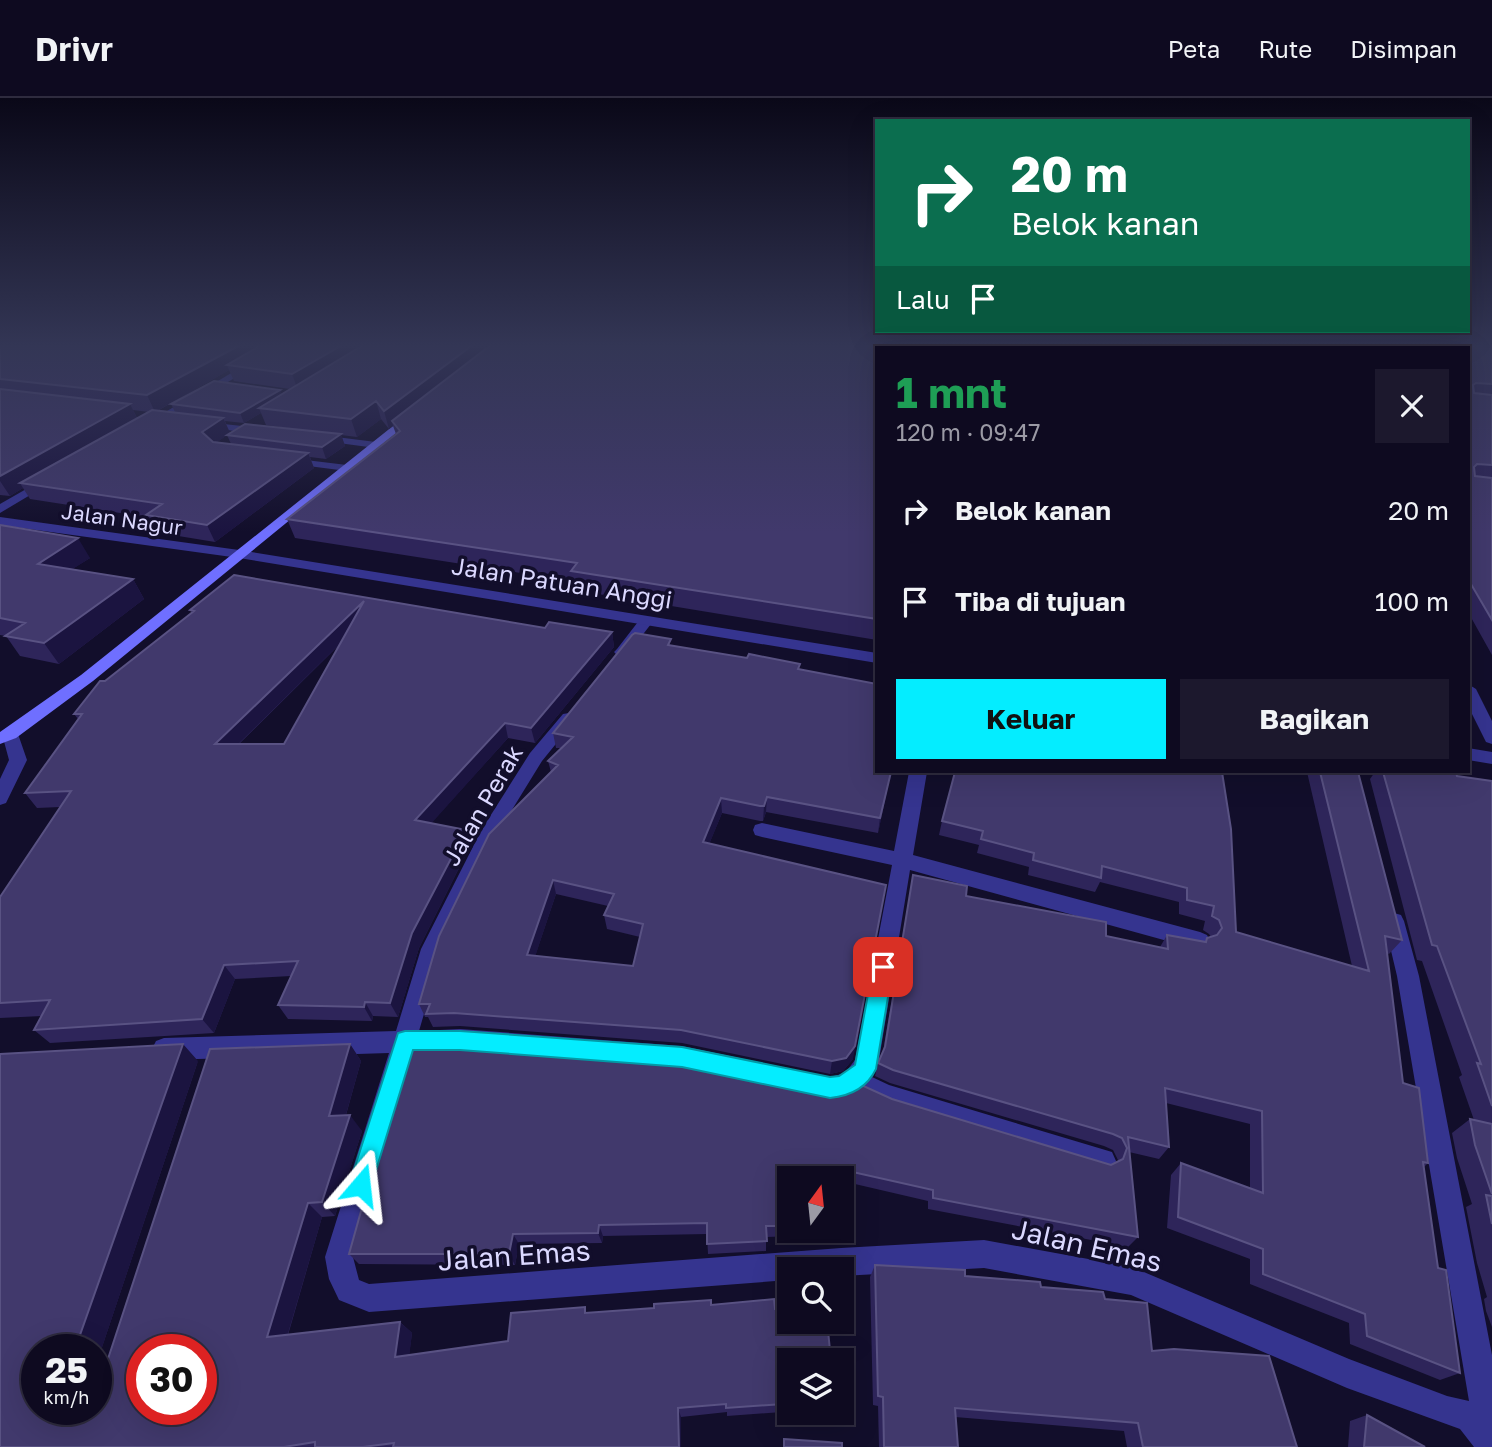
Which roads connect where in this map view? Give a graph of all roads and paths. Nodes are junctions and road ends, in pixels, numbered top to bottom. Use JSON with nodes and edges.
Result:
{"nodes":[{"id":1,"x":179,"y":407,"type":"edge"},
{"id":2,"x":425,"y":407,"type":"edge"},
{"id":3,"x":144,"y":417,"type":"edge"},
{"id":4,"x":158,"y":419,"type":"junction"},
{"id":5,"x":183,"y":422,"type":"edge"},
{"id":6,"x":258,"y":422,"type":"edge"},
{"id":7,"x":196,"y":424,"type":"edge"},
{"id":8,"x":247,"y":429,"type":"junction"},
{"id":9,"x":273,"y":432,"type":"edge"},
{"id":10,"x":133,"y":433,"type":"edge"},
{"id":11,"x":311,"y":437,"type":"edge"},
{"id":12,"x":230,"y":439,"type":"edge"},
{"id":13,"x":376,"y":445,"type":"junction"},
{"id":14,"x":279,"y":460,"type":"edge"},
{"id":15,"x":347,"y":468,"type":"junction"},
{"id":16,"x":61,"y":474,"type":"edge"},
{"id":17,"x":0,"y":509,"type":"edge"},
{"id":18,"x":0,"y":521,"type":"edge"},
{"id":19,"x":239,"y":554,"type":"junction"},
{"id":20,"x":646,"y":621,"type":"junction"},
{"id":21,"x":875,"y":658,"type":"edge"},
{"id":22,"x":613,"y":664,"type":"edge"},
{"id":23,"x":1470,"y":694,"type":"edge"},
{"id":24,"x":579,"y":706,"type":"edge"},
{"id":25,"x":5,"y":736,"type":"edge"},
{"id":26,"x":1492,"y":738,"type":"edge"},
{"id":27,"x":1470,"y":754,"type":"edge"},
{"id":28,"x":1492,"y":758,"type":"edge"},
{"id":29,"x":918,"y":773,"type":"edge"},
{"id":30,"x":0,"y":798,"type":"edge"},
{"id":31,"x":762,"y":830,"type":"dead end"},
{"id":32,"x":902,"y":860,"type":"junction"},
{"id":33,"x":1389,"y":900,"type":"edge"},
{"id":34,"x":1200,"y":941,"type":"edge"},
{"id":35,"x":405,"y":1040,"type":"junction"},
{"id":36,"x":216,"y":1045,"type":"junction"},
{"id":37,"x":149,"y":1050,"type":"edge"},
{"id":38,"x":208,"y":1072,"type":"edge"},
{"id":39,"x":856,"y":1079,"type":"junction"},
{"id":40,"x":1103,"y":1161,"type":"edge"},
{"id":41,"x":1469,"y":1416,"type":"junction"},
{"id":42,"x":1492,"y":1446,"type":"edge"}],
"edges":[{"from":1,"to":4,"type":"street"},
{"from":2,"to":13,"type":"main road"},
{"from":3,"to":4,"type":"street"},
{"from":4,"to":5,"type":"street"},
{"from":4,"to":10,"type":"street"},
{"from":6,"to":8,"type":"street"},
{"from":7,"to":8,"type":"street"},
{"from":8,"to":9,"type":"street"},
{"from":8,"to":12,"type":"street"},
{"from":11,"to":13,"type":"street"},
{"from":13,"to":15,"type":"main road"},
{"from":14,"to":15,"type":"street"},
{"from":15,"to":19,"type":"main road"},
{"from":16,"to":17,"type":"street"},
{"from":18,"to":19,"type":"street","name":"Jalan Nagur"},
{"from":19,"to":20,"type":"street","name":"Jalan Patuan Anggi"},
{"from":19,"to":25,"type":"main road"},
{"from":20,"to":21,"type":"street","name":"Jalan Patuan Anggi"},
{"from":20,"to":22,"type":"street"},
{"from":23,"to":26,"type":"street"},
{"from":24,"to":35,"type":"street","name":"Jalan Perak"},
{"from":25,"to":30,"type":"street"},
{"from":27,"to":28,"type":"street"},
{"from":29,"to":32,"type":"street"},
{"from":31,"to":32,"type":"street"},
{"from":32,"to":34,"type":"street"},
{"from":32,"to":39,"type":"street"},
{"from":33,"to":41,"type":"street"},
{"from":35,"to":36,"type":"street"},
{"from":35,"to":39,"type":"street"},
{"from":35,"to":41,"type":"street","name":"Jalan Emas"},
{"from":36,"to":37,"type":"street"},
{"from":36,"to":38,"type":"street"},
{"from":39,"to":40,"type":"street"},
{"from":41,"to":42,"type":"street"}]}
